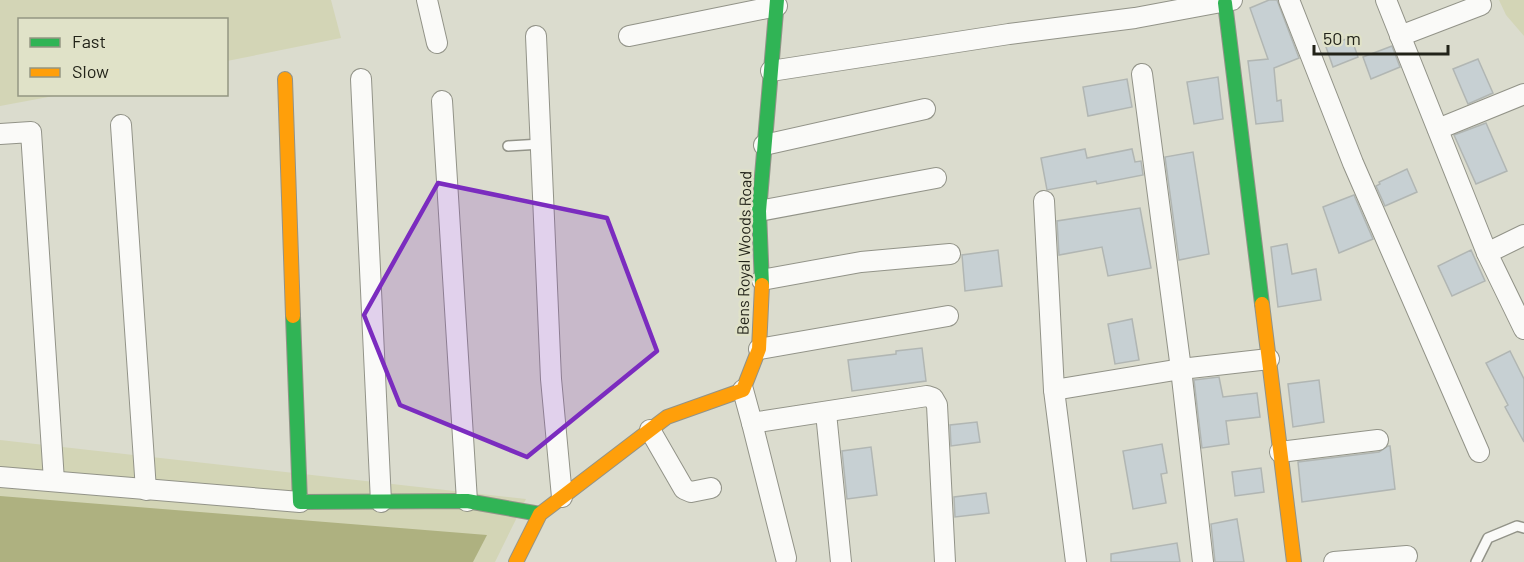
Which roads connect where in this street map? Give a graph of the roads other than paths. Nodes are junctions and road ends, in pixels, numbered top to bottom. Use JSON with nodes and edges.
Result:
{"nodes":[{"id":1,"x":427,"y":0,"type":"edge"},
{"id":2,"x":1289,"y":0,"type":"edge"},
{"id":3,"x":1386,"y":0,"type":"edge"},
{"id":4,"x":1228,"y":1,"type":"edge"},
{"id":5,"x":777,"y":3,"type":"edge"},
{"id":6,"x":1480,"y":5,"type":"dead end"},
{"id":7,"x":536,"y":36,"type":"dead end"},
{"id":8,"x":629,"y":36,"type":"dead end"},
{"id":9,"x":1400,"y":36,"type":"junction"},
{"id":10,"x":437,"y":43,"type":"dead end"},
{"id":11,"x":771,"y":71,"type":"junction"},
{"id":12,"x":1142,"y":74,"type":"dead end"},
{"id":13,"x":285,"y":79,"type":"dead end"},
{"id":14,"x":361,"y":79,"type":"dead end"},
{"id":15,"x":1524,"y":94,"type":"edge"},
{"id":16,"x":442,"y":101,"type":"dead end"},
{"id":17,"x":925,"y":109,"type":"dead end"},
{"id":18,"x":121,"y":125,"type":"dead end"},
{"id":19,"x":1438,"y":129,"type":"junction"},
{"id":20,"x":0,"y":134,"type":"edge"},
{"id":21,"x":541,"y":144,"type":"junction"},
{"id":22,"x":765,"y":144,"type":"junction"},
{"id":23,"x":508,"y":146,"type":"dead end"},
{"id":24,"x":936,"y":178,"type":"dead end"},
{"id":25,"x":1044,"y":201,"type":"dead end"},
{"id":26,"x":759,"y":211,"type":"junction"},
{"id":27,"x":1524,"y":235,"type":"edge"},
{"id":28,"x":1487,"y":253,"type":"junction"},
{"id":29,"x":950,"y":254,"type":"dead end"},
{"id":30,"x":762,"y":280,"type":"junction"},
{"id":31,"x":948,"y":316,"type":"dead end"},
{"id":32,"x":1524,"y":329,"type":"edge"},
{"id":33,"x":759,"y":349,"type":"junction"},
{"id":34,"x":1269,"y":359,"type":"junction"},
{"id":35,"x":1181,"y":369,"type":"junction"},
{"id":36,"x":743,"y":390,"type":"junction"},
{"id":37,"x":1054,"y":390,"type":"junction"},
{"id":38,"x":826,"y":413,"type":"junction"},
{"id":39,"x":752,"y":423,"type":"junction"},
{"id":40,"x":650,"y":430,"type":"junction"},
{"id":41,"x":1378,"y":440,"type":"dead end"},
{"id":42,"x":1280,"y":452,"type":"junction"},
{"id":43,"x":1479,"y":452,"type":"dead end"},
{"id":44,"x":0,"y":477,"type":"edge"},
{"id":45,"x":54,"y":481,"type":"junction"},
{"id":46,"x":711,"y":488,"type":"dead end"},
{"id":47,"x":146,"y":490,"type":"junction"},
{"id":48,"x":562,"y":497,"type":"junction"},
{"id":49,"x":467,"y":501,"type":"junction"},
{"id":50,"x":300,"y":502,"type":"junction"},
{"id":51,"x":381,"y":502,"type":"junction"},
{"id":52,"x":540,"y":514,"type":"junction"},
{"id":53,"x":1524,"y":528,"type":"edge"},
{"id":54,"x":1407,"y":556,"type":"dead end"},
{"id":55,"x":786,"y":558,"type":"dead end"},
{"id":56,"x":516,"y":562,"type":"edge"},
{"id":57,"x":841,"y":562,"type":"edge"},
{"id":58,"x":945,"y":562,"type":"edge"},
{"id":59,"x":1076,"y":562,"type":"edge"},
{"id":60,"x":1203,"y":562,"type":"edge"},
{"id":61,"x":1294,"y":562,"type":"edge"},
{"id":62,"x":1334,"y":562,"type":"edge"},
{"id":63,"x":1476,"y":562,"type":"edge"}],
"edges":[{"from":1,"to":10,"type":"street"},
{"from":2,"to":43,"type":"street"},
{"from":3,"to":9,"type":"street"},
{"from":4,"to":11,"type":"street"},
{"from":4,"to":34,"type":"street"},
{"from":5,"to":8,"type":"street"},
{"from":5,"to":11,"type":"street","name":"Bens Royal Woods Road"},
{"from":6,"to":9,"type":"street"},
{"from":7,"to":21,"type":"street"},
{"from":9,"to":19,"type":"street"},
{"from":11,"to":22,"type":"street","name":"Bens Royal Woods Road"},
{"from":12,"to":35,"type":"street"},
{"from":13,"to":50,"type":"street"},
{"from":14,"to":51,"type":"street"},
{"from":15,"to":19,"type":"street"},
{"from":16,"to":49,"type":"street"},
{"from":17,"to":22,"type":"street"},
{"from":18,"to":47,"type":"street"},
{"from":19,"to":28,"type":"street"},
{"from":20,"to":45,"type":"street"},
{"from":21,"to":23,"type":"lane"},
{"from":21,"to":48,"type":"street"},
{"from":22,"to":26,"type":"street","name":"Bens Royal Woods Road"},
{"from":24,"to":26,"type":"street"},
{"from":25,"to":37,"type":"street"},
{"from":26,"to":30,"type":"street","name":"Bens Royal Woods Road"},
{"from":27,"to":28,"type":"street"},
{"from":28,"to":32,"type":"street"},
{"from":29,"to":30,"type":"street"},
{"from":30,"to":33,"type":"street","name":"Bens Royal Woods Road"},
{"from":31,"to":33,"type":"street"},
{"from":33,"to":36,"type":"street","name":"Bens Royal Woods Road"},
{"from":34,"to":35,"type":"street"},
{"from":34,"to":42,"type":"street"},
{"from":35,"to":37,"type":"street"},
{"from":35,"to":60,"type":"street"},
{"from":36,"to":39,"type":"street"},
{"from":36,"to":40,"type":"street"},
{"from":37,"to":59,"type":"street"},
{"from":38,"to":39,"type":"street"},
{"from":38,"to":57,"type":"street"},
{"from":38,"to":58,"type":"street"},
{"from":39,"to":55,"type":"street"},
{"from":40,"to":46,"type":"street"},
{"from":40,"to":48,"type":"street"},
{"from":41,"to":42,"type":"street"},
{"from":42,"to":61,"type":"street"},
{"from":44,"to":45,"type":"street"},
{"from":45,"to":47,"type":"street"},
{"from":47,"to":50,"type":"street"},
{"from":48,"to":52,"type":"street"},
{"from":49,"to":51,"type":"street"},
{"from":49,"to":52,"type":"street"},
{"from":50,"to":51,"type":"street"},
{"from":52,"to":56,"type":"street"},
{"from":53,"to":63,"type":"lane"},
{"from":54,"to":62,"type":"street"}]}
